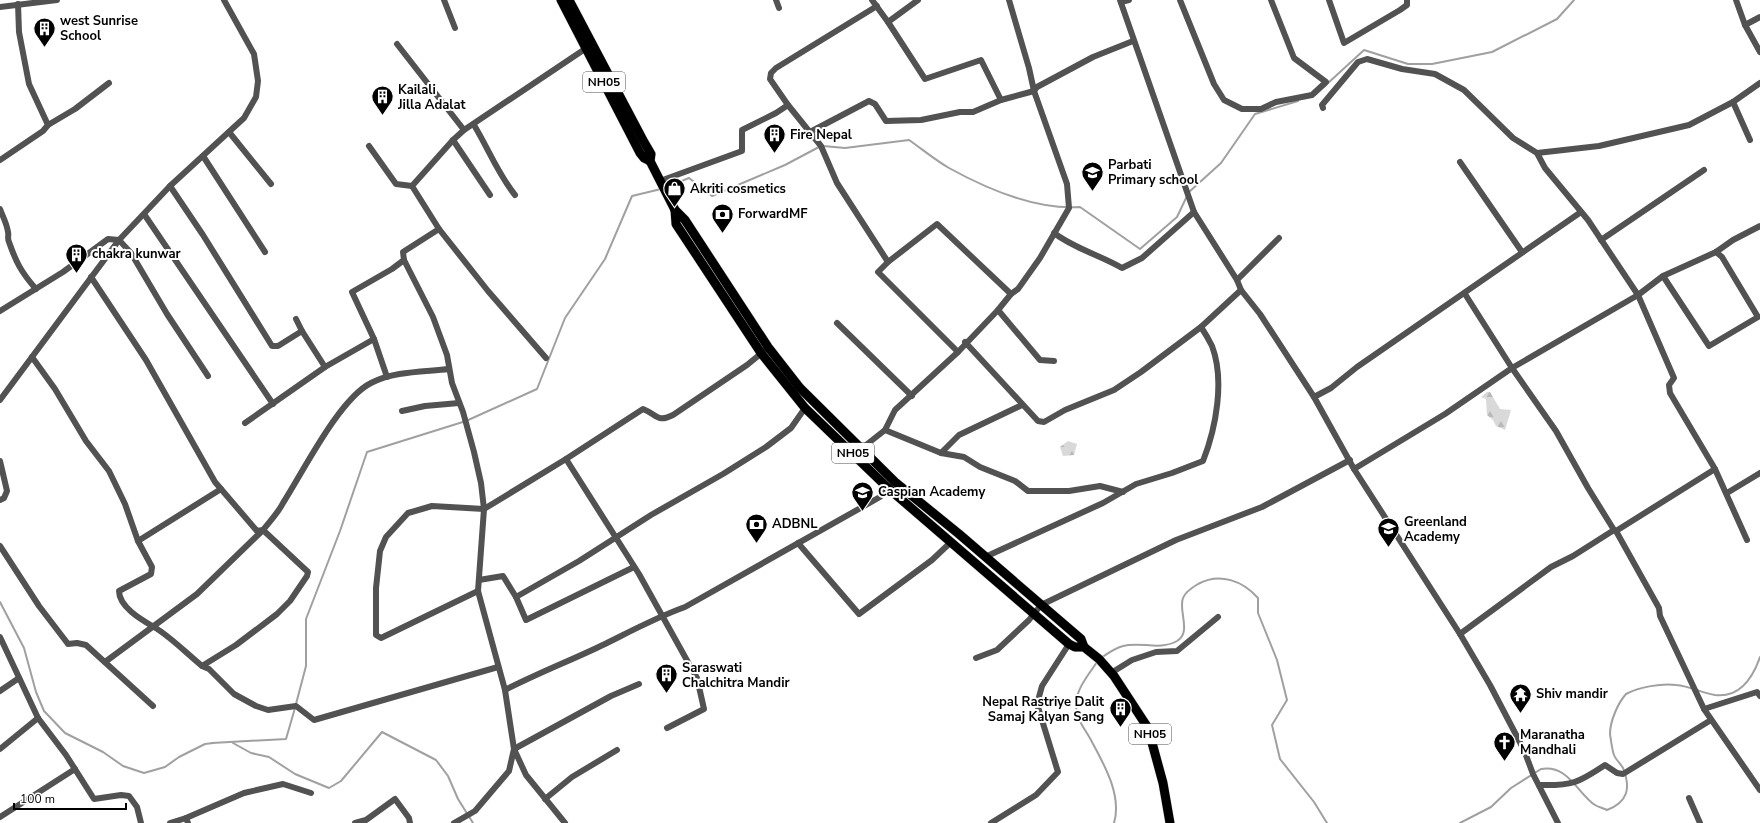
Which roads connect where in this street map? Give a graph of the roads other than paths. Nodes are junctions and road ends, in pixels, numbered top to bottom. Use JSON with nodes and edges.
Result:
{"nodes":[{"id":1,"x":57,"y":0,"type":"edge"},
{"id":2,"x":224,"y":0,"type":"edge"},
{"id":3,"x":444,"y":0,"type":"edge"},
{"id":4,"x":561,"y":0,"type":"edge"},
{"id":5,"x":569,"y":0,"type":"edge"},
{"id":6,"x":776,"y":0,"type":"edge"},
{"id":7,"x":872,"y":0,"type":"edge"},
{"id":8,"x":918,"y":0,"type":"edge"},
{"id":9,"x":1009,"y":0,"type":"edge"},
{"id":10,"x":1130,"y":0,"type":"edge"},
{"id":11,"x":1180,"y":0,"type":"edge"},
{"id":12,"x":1271,"y":0,"type":"edge"},
{"id":13,"x":1329,"y":0,"type":"edge"},
{"id":14,"x":1407,"y":0,"type":"edge"},
{"id":15,"x":1736,"y":0,"type":"edge"},
{"id":16,"x":1121,"y":1,"type":"edge"},
{"id":17,"x":18,"y":4,"type":"junction"},
{"id":18,"x":0,"y":6,"type":"edge"},
{"id":19,"x":877,"y":6,"type":"junction"},
{"id":20,"x":779,"y":8,"type":"dead end"},
{"id":21,"x":1760,"y":17,"type":"edge"},
{"id":22,"x":888,"y":22,"type":"junction"},
{"id":23,"x":1745,"y":24,"type":"junction"},
{"id":24,"x":455,"y":28,"type":"dead end"},
{"id":25,"x":1133,"y":41,"type":"junction"},
{"id":26,"x":397,"y":44,"type":"dead end"},
{"id":27,"x":585,"y":49,"type":"junction"},
{"id":28,"x":1760,"y":52,"type":"edge"},
{"id":29,"x":109,"y":83,"type":"dead end"},
{"id":30,"x":1760,"y":83,"type":"edge"},
{"id":31,"x":1034,"y":91,"type":"junction"},
{"id":32,"x":1001,"y":100,"type":"junction"},
{"id":33,"x":1733,"y":102,"type":"junction"},
{"id":34,"x":788,"y":104,"type":"junction"},
{"id":35,"x":1323,"y":108,"type":"dead end"},
{"id":36,"x":48,"y":125,"type":"junction"},
{"id":37,"x":474,"y":125,"type":"junction"},
{"id":38,"x":464,"y":130,"type":"junction"},
{"id":39,"x":229,"y":132,"type":"junction"},
{"id":40,"x":810,"y":132,"type":"junction"},
{"id":41,"x":453,"y":140,"type":"junction"},
{"id":42,"x":1750,"y":140,"type":"dead end"},
{"id":43,"x":369,"y":146,"type":"dead end"},
{"id":44,"x":1537,"y":153,"type":"junction"},
{"id":45,"x":202,"y":156,"type":"junction"},
{"id":46,"x":0,"y":160,"type":"edge"},
{"id":47,"x":650,"y":161,"type":"junction"},
{"id":48,"x":1460,"y":162,"type":"dead end"},
{"id":49,"x":1704,"y":170,"type":"dead end"},
{"id":50,"x":661,"y":182,"type":"junction"},
{"id":51,"x":271,"y":184,"type":"dead end"},
{"id":52,"x":170,"y":186,"type":"junction"},
{"id":53,"x":412,"y":186,"type":"junction"},
{"id":54,"x":490,"y":195,"type":"dead end"},
{"id":55,"x":515,"y":195,"type":"dead end"},
{"id":56,"x":0,"y":209,"type":"edge"},
{"id":57,"x":1194,"y":212,"type":"junction"},
{"id":58,"x":1581,"y":212,"type":"junction"},
{"id":59,"x":144,"y":214,"type":"junction"},
{"id":60,"x":1760,"y":226,"type":"edge"},
{"id":61,"x":439,"y":229,"type":"junction"},
{"id":62,"x":1054,"y":233,"type":"junction"},
{"id":63,"x":1279,"y":238,"type":"dead end"},
{"id":64,"x":119,"y":240,"type":"junction"},
{"id":65,"x":1601,"y":240,"type":"junction"},
{"id":66,"x":265,"y":252,"type":"dead end"},
{"id":67,"x":1522,"y":252,"type":"junction"},
{"id":68,"x":1716,"y":252,"type":"junction"},
{"id":69,"x":404,"y":260,"type":"junction"},
{"id":70,"x":888,"y":262,"type":"junction"},
{"id":71,"x":1663,"y":276,"type":"junction"},
{"id":72,"x":91,"y":277,"type":"junction"},
{"id":73,"x":1237,"y":280,"type":"junction"},
{"id":74,"x":36,"y":289,"type":"junction"},
{"id":75,"x":1241,"y":290,"type":"junction"},
{"id":76,"x":1011,"y":294,"type":"junction"},
{"id":77,"x":1465,"y":294,"type":"junction"},
{"id":78,"x":1638,"y":295,"type":"junction"},
{"id":79,"x":998,"y":310,"type":"junction"},
{"id":80,"x":0,"y":311,"type":"edge"},
{"id":81,"x":296,"y":318,"type":"dead end"},
{"id":82,"x":837,"y":323,"type":"dead end"},
{"id":83,"x":1201,"y":327,"type":"junction"},
{"id":84,"x":302,"y":331,"type":"junction"},
{"id":85,"x":374,"y":339,"type":"junction"},
{"id":86,"x":965,"y":342,"type":"junction"},
{"id":87,"x":765,"y":350,"type":"junction"},
{"id":88,"x":958,"y":352,"type":"junction"},
{"id":89,"x":32,"y":357,"type":"junction"},
{"id":90,"x":546,"y":358,"type":"dead end"},
{"id":91,"x":1054,"y":361,"type":"dead end"},
{"id":92,"x":325,"y":367,"type":"junction"},
{"id":93,"x":1512,"y":368,"type":"junction"},
{"id":94,"x":449,"y":369,"type":"junction"},
{"id":95,"x":208,"y":376,"type":"dead end"},
{"id":96,"x":387,"y":377,"type":"junction"},
{"id":97,"x":912,"y":396,"type":"junction"},
{"id":98,"x":1314,"y":396,"type":"junction"},
{"id":99,"x":0,"y":400,"type":"edge"},
{"id":100,"x":459,"y":403,"type":"junction"},
{"id":101,"x":273,"y":404,"type":"junction"},
{"id":102,"x":1022,"y":405,"type":"junction"},
{"id":103,"x":805,"y":408,"type":"junction"},
{"id":104,"x":402,"y":411,"type":"dead end"},
{"id":105,"x":245,"y":423,"type":"dead end"},
{"id":106,"x":885,"y":430,"type":"junction"},
{"id":107,"x":862,"y":449,"type":"junction"},
{"id":108,"x":941,"y":453,"type":"junction"},
{"id":109,"x":566,"y":459,"type":"junction"},
{"id":110,"x":1350,"y":460,"type":"junction"},
{"id":111,"x":0,"y":461,"type":"edge"},
{"id":112,"x":1715,"y":469,"type":"junction"},
{"id":113,"x":1354,"y":470,"type":"junction"},
{"id":114,"x":1760,"y":474,"type":"edge"},
{"id":115,"x":895,"y":482,"type":"junction"},
{"id":116,"x":888,"y":488,"type":"junction"},
{"id":117,"x":221,"y":489,"type":"junction"},
{"id":118,"x":1123,"y":492,"type":"junction"},
{"id":119,"x":1727,"y":493,"type":"junction"},
{"id":120,"x":0,"y":500,"type":"edge"},
{"id":121,"x":484,"y":509,"type":"junction"},
{"id":122,"x":263,"y":530,"type":"junction"},
{"id":123,"x":1615,"y":531,"type":"junction"},
{"id":124,"x":616,"y":537,"type":"junction"},
{"id":125,"x":1747,"y":540,"type":"dead end"},
{"id":126,"x":138,"y":541,"type":"junction"},
{"id":127,"x":951,"y":542,"type":"junction"},
{"id":128,"x":798,"y":543,"type":"junction"},
{"id":129,"x":0,"y":546,"type":"edge"},
{"id":130,"x":985,"y":557,"type":"junction"},
{"id":131,"x":634,"y":568,"type":"junction"},
{"id":132,"x":479,"y":580,"type":"junction"},
{"id":133,"x":478,"y":591,"type":"junction"},
{"id":134,"x":516,"y":597,"type":"junction"},
{"id":135,"x":1041,"y":605,"type":"junction"},
{"id":136,"x":1034,"y":612,"type":"junction"},
{"id":137,"x":661,"y":615,"type":"junction"},
{"id":138,"x":1218,"y":617,"type":"dead end"},
{"id":139,"x":153,"y":627,"type":"junction"},
{"id":140,"x":1460,"y":634,"type":"junction"},
{"id":141,"x":0,"y":637,"type":"edge"},
{"id":142,"x":1069,"y":644,"type":"junction"},
{"id":143,"x":1084,"y":647,"type":"junction"},
{"id":144,"x":976,"y":658,"type":"dead end"},
{"id":145,"x":105,"y":662,"type":"junction"},
{"id":146,"x":202,"y":666,"type":"junction"},
{"id":147,"x":498,"y":667,"type":"junction"},
{"id":148,"x":1112,"y":673,"type":"junction"},
{"id":149,"x":19,"y":678,"type":"junction"},
{"id":150,"x":639,"y":684,"type":"dead end"},
{"id":151,"x":505,"y":690,"type":"junction"},
{"id":152,"x":0,"y":691,"type":"edge"},
{"id":153,"x":1760,"y":696,"type":"edge"},
{"id":154,"x":153,"y":706,"type":"dead end"},
{"id":155,"x":1704,"y":710,"type":"junction"},
{"id":156,"x":38,"y":718,"type":"junction"},
{"id":157,"x":1711,"y":720,"type":"junction"},
{"id":158,"x":667,"y":728,"type":"dead end"},
{"id":159,"x":0,"y":748,"type":"edge"},
{"id":160,"x":514,"y":749,"type":"junction"},
{"id":161,"x":617,"y":750,"type":"dead end"},
{"id":162,"x":74,"y":769,"type":"junction"},
{"id":163,"x":1539,"y":784,"type":"junction"},
{"id":164,"x":1760,"y":790,"type":"edge"},
{"id":165,"x":311,"y":793,"type":"dead end"},
{"id":166,"x":1689,"y":798,"type":"dead end"},
{"id":167,"x":545,"y":799,"type":"junction"},
{"id":168,"x":0,"y":817,"type":"edge"},
{"id":169,"x":187,"y":820,"type":"edge"},
{"id":170,"x":141,"y":823,"type":"edge"},
{"id":171,"x":170,"y":823,"type":"edge"},
{"id":172,"x":355,"y":823,"type":"edge"},
{"id":173,"x":410,"y":823,"type":"edge"},
{"id":174,"x":454,"y":823,"type":"edge"},
{"id":175,"x":565,"y":823,"type":"edge"},
{"id":176,"x":991,"y":823,"type":"edge"},
{"id":177,"x":1170,"y":823,"type":"edge"},
{"id":178,"x":1558,"y":823,"type":"edge"},
{"id":179,"x":1700,"y":823,"type":"edge"}],
"edges":[{"from":1,"to":17,"type":"street"},
{"from":2,"to":39,"type":"street"},
{"from":3,"to":24,"type":"street"},
{"from":4,"to":27,"type":"main road","number":"NH05"},
{"from":5,"to":47,"type":"main road","number":"NH05"},
{"from":6,"to":20,"type":"street"},
{"from":7,"to":19,"type":"street"},
{"from":8,"to":22,"type":"street"},
{"from":9,"to":31,"type":"street"},
{"from":10,"to":16,"type":"street"},
{"from":11,"to":12,"type":"street"},
{"from":13,"to":14,"type":"street"},
{"from":15,"to":23,"type":"street"},
{"from":16,"to":25,"type":"street"},
{"from":17,"to":18,"type":"street"},
{"from":17,"to":36,"type":"street"},
{"from":19,"to":22,"type":"street"},
{"from":19,"to":34,"type":"street"},
{"from":21,"to":23,"type":"street"},
{"from":22,"to":32,"type":"street"},
{"from":23,"to":28,"type":"street"},
{"from":25,"to":31,"type":"street"},
{"from":25,"to":57,"type":"street"},
{"from":26,"to":38,"type":"street"},
{"from":27,"to":37,"type":"street"},
{"from":27,"to":47,"type":"main road","number":"NH05"},
{"from":29,"to":36,"type":"street"},
{"from":30,"to":33,"type":"street"},
{"from":31,"to":32,"type":"street"},
{"from":31,"to":62,"type":"street"},
{"from":32,"to":40,"type":"street"},
{"from":33,"to":42,"type":"street"},
{"from":33,"to":44,"type":"street"},
{"from":34,"to":40,"type":"street"},
{"from":34,"to":50,"type":"street"},
{"from":35,"to":44,"type":"street"},
{"from":36,"to":46,"type":"street"},
{"from":37,"to":38,"type":"street"},
{"from":37,"to":55,"type":"street"},
{"from":38,"to":41,"type":"street"},
{"from":39,"to":45,"type":"street"},
{"from":39,"to":51,"type":"street"},
{"from":40,"to":70,"type":"street"},
{"from":41,"to":53,"type":"street"},
{"from":41,"to":54,"type":"street"},
{"from":43,"to":53,"type":"street"},
{"from":44,"to":58,"type":"street"},
{"from":45,"to":52,"type":"street"},
{"from":45,"to":66,"type":"street"},
{"from":47,"to":50,"type":"main road","number":"NH05"},
{"from":48,"to":67,"type":"street"},
{"from":49,"to":65,"type":"street"},
{"from":50,"to":87,"type":"main road","number":"NH05"},
{"from":52,"to":59,"type":"street"},
{"from":52,"to":84,"type":"street"},
{"from":53,"to":61,"type":"street"},
{"from":56,"to":74,"type":"street"},
{"from":57,"to":62,"type":"street"},
{"from":57,"to":73,"type":"street"},
{"from":58,"to":65,"type":"street"},
{"from":58,"to":67,"type":"street"},
{"from":59,"to":64,"type":"street"},
{"from":59,"to":101,"type":"street"},
{"from":60,"to":68,"type":"street"},
{"from":61,"to":69,"type":"street"},
{"from":61,"to":90,"type":"street"},
{"from":62,"to":76,"type":"street"},
{"from":63,"to":73,"type":"street"},
{"from":64,"to":72,"type":"street"},
{"from":64,"to":74,"type":"street"},
{"from":64,"to":95,"type":"street"},
{"from":65,"to":78,"type":"street"},
{"from":67,"to":77,"type":"street"},
{"from":68,"to":71,"type":"street"},
{"from":68,"to":71,"type":"street"},
{"from":69,"to":85,"type":"street"},
{"from":69,"to":94,"type":"street"},
{"from":70,"to":76,"type":"street"},
{"from":70,"to":88,"type":"street"},
{"from":71,"to":78,"type":"street"},
{"from":72,"to":89,"type":"street"},
{"from":72,"to":117,"type":"street"},
{"from":73,"to":75,"type":"street"},
{"from":74,"to":80,"type":"street"},
{"from":75,"to":83,"type":"street"},
{"from":75,"to":98,"type":"street"},
{"from":76,"to":79,"type":"street"},
{"from":77,"to":93,"type":"street"},
{"from":77,"to":98,"type":"street"},
{"from":78,"to":93,"type":"street"},
{"from":78,"to":112,"type":"street"},
{"from":79,"to":86,"type":"street"},
{"from":79,"to":91,"type":"street"},
{"from":81,"to":84,"type":"street"},
{"from":82,"to":97,"type":"street"},
{"from":83,"to":102,"type":"street"},
{"from":83,"to":118,"type":"street"},
{"from":84,"to":92,"type":"street"},
{"from":85,"to":92,"type":"street"},
{"from":85,"to":96,"type":"street"},
{"from":86,"to":88,"type":"street"},
{"from":86,"to":102,"type":"street"},
{"from":87,"to":103,"type":"main road","number":"NH05"},
{"from":87,"to":107,"type":"main road","number":"NH05"},
{"from":87,"to":109,"type":"street"},
{"from":88,"to":97,"type":"street"},
{"from":89,"to":99,"type":"street"},
{"from":89,"to":126,"type":"street"},
{"from":92,"to":101,"type":"street"},
{"from":93,"to":113,"type":"street"},
{"from":93,"to":123,"type":"street"},
{"from":94,"to":96,"type":"street"},
{"from":94,"to":100,"type":"street"},
{"from":96,"to":122,"type":"street"},
{"from":97,"to":106,"type":"street"},
{"from":98,"to":110,"type":"street"},
{"from":100,"to":104,"type":"street"},
{"from":100,"to":121,"type":"street"},
{"from":101,"to":105,"type":"street"},
{"from":102,"to":108,"type":"street"},
{"from":103,"to":116,"type":"main road","number":"NH05"},
{"from":103,"to":124,"type":"street"},
{"from":106,"to":107,"type":"street"},
{"from":106,"to":108,"type":"street"},
{"from":107,"to":115,"type":"main road","number":"NH05"},
{"from":108,"to":118,"type":"street"},
{"from":109,"to":121,"type":"street"},
{"from":109,"to":124,"type":"street"},
{"from":110,"to":113,"type":"street"},
{"from":110,"to":135,"type":"street"},
{"from":111,"to":120,"type":"street"},
{"from":112,"to":119,"type":"street"},
{"from":112,"to":123,"type":"street"},
{"from":113,"to":140,"type":"street"},
{"from":114,"to":119,"type":"street"},
{"from":115,"to":116,"type":"street"},
{"from":115,"to":130,"type":"main road","number":"NH05"},
{"from":116,"to":127,"type":"main road","number":"NH05"},
{"from":116,"to":128,"type":"street"},
{"from":117,"to":122,"type":"street"},
{"from":117,"to":126,"type":"street"},
{"from":118,"to":130,"type":"street"},
{"from":119,"to":125,"type":"street"},
{"from":121,"to":132,"type":"street"},
{"from":121,"to":133,"type":"street"},
{"from":122,"to":139,"type":"street"},
{"from":122,"to":146,"type":"street"},
{"from":123,"to":140,"type":"street"},
{"from":123,"to":155,"type":"street"},
{"from":124,"to":131,"type":"street"},
{"from":124,"to":134,"type":"street"},
{"from":126,"to":139,"type":"street"},
{"from":127,"to":128,"type":"street"},
{"from":127,"to":136,"type":"main road","number":"NH05"},
{"from":128,"to":137,"type":"street"},
{"from":129,"to":145,"type":"street"},
{"from":130,"to":135,"type":"main road","number":"NH05"},
{"from":131,"to":134,"type":"street"},
{"from":131,"to":137,"type":"street"},
{"from":132,"to":133,"type":"street"},
{"from":132,"to":134,"type":"street"},
{"from":133,"to":147,"type":"street"},
{"from":135,"to":136,"type":"street"},
{"from":135,"to":143,"type":"main road","number":"NH05"},
{"from":136,"to":142,"type":"main road","number":"NH05"},
{"from":136,"to":144,"type":"street"},
{"from":137,"to":151,"type":"street"},
{"from":137,"to":158,"type":"street"},
{"from":138,"to":148,"type":"street"},
{"from":139,"to":145,"type":"street"},
{"from":139,"to":146,"type":"street"},
{"from":140,"to":163,"type":"street"},
{"from":141,"to":149,"type":"street"},
{"from":142,"to":143,"type":"main road","number":"NH05"},
{"from":142,"to":176,"type":"street"},
{"from":143,"to":148,"type":"main road","number":"NH05"},
{"from":145,"to":154,"type":"street"},
{"from":146,"to":147,"type":"street"},
{"from":147,"to":151,"type":"street"},
{"from":148,"to":177,"type":"main road","number":"NH05"},
{"from":149,"to":152,"type":"street"},
{"from":149,"to":156,"type":"street"},
{"from":150,"to":160,"type":"street"},
{"from":151,"to":160,"type":"street"},
{"from":153,"to":155,"type":"street"},
{"from":155,"to":157,"type":"street"},
{"from":156,"to":159,"type":"street"},
{"from":156,"to":162,"type":"street"},
{"from":157,"to":163,"type":"street"},
{"from":157,"to":164,"type":"street"},
{"from":160,"to":167,"type":"street"},
{"from":160,"to":174,"type":"street"},
{"from":161,"to":167,"type":"street"},
{"from":162,"to":168,"type":"street"},
{"from":162,"to":170,"type":"street"},
{"from":163,"to":178,"type":"street"},
{"from":165,"to":169,"type":"street"},
{"from":166,"to":179,"type":"street"},
{"from":167,"to":175,"type":"street"},
{"from":169,"to":171,"type":"street"},
{"from":172,"to":173,"type":"street"}]}
